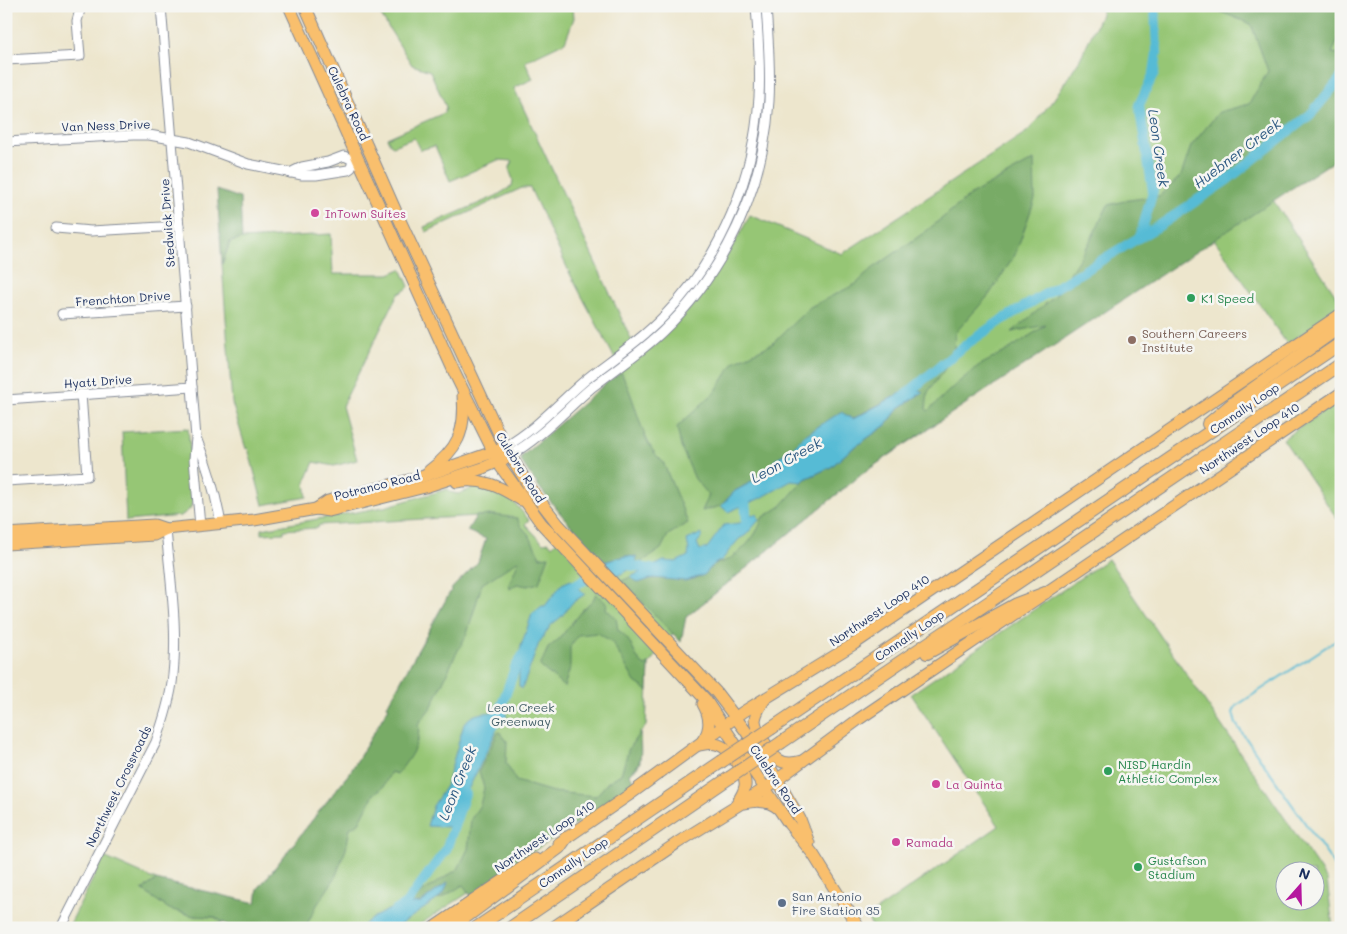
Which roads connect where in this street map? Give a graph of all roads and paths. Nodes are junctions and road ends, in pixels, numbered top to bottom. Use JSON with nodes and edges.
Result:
{"nodes":[{"id":1,"x":81,"y":6,"type":"edge"},
{"id":2,"x":161,"y":6,"type":"edge"},
{"id":3,"x":289,"y":6,"type":"edge"},
{"id":4,"x":305,"y":6,"type":"edge"},
{"id":5,"x":756,"y":6,"type":"edge"},
{"id":6,"x":766,"y":6,"type":"edge"},
{"id":7,"x":758,"y":38,"type":"junction"},
{"id":8,"x":768,"y":38,"type":"junction"},
{"id":9,"x":6,"y":60,"type":"edge"},
{"id":10,"x":173,"y":139,"type":"junction"},
{"id":11,"x":6,"y":142,"type":"edge"},
{"id":12,"x":360,"y":157,"type":"junction"},
{"id":13,"x":179,"y":226,"type":"junction"},
{"id":14,"x":56,"y":228,"type":"dead end"},
{"id":15,"x":714,"y":250,"type":"junction"},
{"id":16,"x":722,"y":255,"type":"junction"},
{"id":17,"x":186,"y":306,"type":"junction"},
{"id":18,"x":62,"y":314,"type":"dead end"},
{"id":19,"x":1341,"y":314,"type":"edge"},
{"id":20,"x":1341,"y":326,"type":"edge"},
{"id":21,"x":643,"y":336,"type":"junction"},
{"id":22,"x":1341,"y":342,"type":"edge"},
{"id":23,"x":650,"y":343,"type":"junction"},
{"id":24,"x":1341,"y":364,"type":"edge"},
{"id":25,"x":192,"y":387,"type":"junction"},
{"id":26,"x":463,"y":388,"type":"junction"},
{"id":27,"x":81,"y":394,"type":"junction"},
{"id":28,"x":1340,"y":396,"type":"edge"},
{"id":29,"x":6,"y":400,"type":"edge"},
{"id":30,"x":196,"y":438,"type":"junction"},
{"id":31,"x":507,"y":451,"type":"junction"},
{"id":32,"x":496,"y":457,"type":"junction"},
{"id":33,"x":1160,"y":465,"type":"junction"},
{"id":34,"x":6,"y":481,"type":"edge"},
{"id":35,"x":423,"y":482,"type":"junction"},
{"id":36,"x":526,"y":503,"type":"junction"},
{"id":37,"x":221,"y":524,"type":"junction"},
{"id":38,"x":200,"y":526,"type":"junction"},
{"id":39,"x":166,"y":529,"type":"junction"},
{"id":40,"x":6,"y":534,"type":"edge"},
{"id":41,"x":6,"y":544,"type":"edge"},
{"id":42,"x":1045,"y":593,"type":"junction"},
{"id":43,"x":899,"y":663,"type":"junction"},
{"id":44,"x":692,"y":685,"type":"junction"},
{"id":45,"x":716,"y":692,"type":"junction"},
{"id":46,"x":766,"y":698,"type":"junction"},
{"id":47,"x":753,"y":706,"type":"junction"},
{"id":48,"x":736,"y":718,"type":"junction"},
{"id":49,"x":724,"y":726,"type":"junction"},
{"id":50,"x":696,"y":746,"type":"junction"},
{"id":51,"x":800,"y":763,"type":"junction"},
{"id":52,"x":777,"y":780,"type":"junction"},
{"id":53,"x":766,"y":788,"type":"junction"},
{"id":54,"x":794,"y":807,"type":"junction"},
{"id":55,"x":734,"y":808,"type":"junction"},
{"id":56,"x":780,"y":810,"type":"junction"},
{"id":57,"x":566,"y":838,"type":"junction"},
{"id":58,"x":813,"y":854,"type":"junction"},
{"id":59,"x":61,"y":928,"type":"edge"},
{"id":60,"x":433,"y":928,"type":"edge"},
{"id":61,"x":451,"y":928,"type":"edge"},
{"id":62,"x":476,"y":928,"type":"edge"},
{"id":63,"x":510,"y":928,"type":"edge"},
{"id":64,"x":552,"y":928,"type":"edge"},
{"id":65,"x":859,"y":928,"type":"edge"}],
"edges":[{"from":1,"to":9,"type":"street"},
{"from":2,"to":10,"type":"street","name":"Stedwick Drive"},
{"from":3,"to":12,"type":"main road","name":"Culebra Road"},
{"from":4,"to":12,"type":"main road","name":"Culebra Road"},
{"from":5,"to":7,"type":"street","name":"Potranco Road"},
{"from":6,"to":8,"type":"street","name":"Potranco Road"},
{"from":7,"to":8,"type":"street"},
{"from":7,"to":15,"type":"street","name":"Potranco Road"},
{"from":8,"to":16,"type":"street","name":"Potranco Road"},
{"from":10,"to":11,"type":"street","name":"Van Ness Drive"},
{"from":10,"to":12,"type":"street","name":"Van Ness Drive"},
{"from":10,"to":13,"type":"street","name":"Stedwick Drive"},
{"from":12,"to":26,"type":"main road","name":"Culebra Road"},
{"from":12,"to":31,"type":"main road","name":"Culebra Road"},
{"from":13,"to":14,"type":"street"},
{"from":13,"to":17,"type":"street","name":"Stedwick Drive"},
{"from":15,"to":16,"type":"street"},
{"from":15,"to":21,"type":"street","name":"Potranco Road"},
{"from":16,"to":23,"type":"street","name":"Potranco Road"},
{"from":17,"to":18,"type":"street","name":"Frenchton Drive"},
{"from":17,"to":25,"type":"street","name":"Stedwick Drive"},
{"from":19,"to":46,"type":"main road","name":"Northwest Loop 410"},
{"from":20,"to":33,"type":"highway"},
{"from":21,"to":23,"type":"street"},
{"from":21,"to":31,"type":"street","name":"Potranco Road"},
{"from":22,"to":33,"type":"highway","name":"Connally Loop"},
{"from":23,"to":31,"type":"street","name":"Potranco Road"},
{"from":24,"to":43,"type":"highway","name":"Connally Loop"},
{"from":25,"to":27,"type":"street","name":"Hyatt Drive"},
{"from":25,"to":30,"type":"street","name":"Stedwick Drive"},
{"from":26,"to":32,"type":"main road","name":"Culebra Road"},
{"from":26,"to":35,"type":"main road"},
{"from":27,"to":29,"type":"street","name":"Hyatt Drive"},
{"from":27,"to":34,"type":"street"},
{"from":28,"to":42,"type":"main road","name":"Northwest Loop 410"},
{"from":30,"to":37,"type":"street","name":"Stedwick Drive"},
{"from":30,"to":38,"type":"street","name":"Stedwick Drive"},
{"from":31,"to":32,"type":"main road","name":"Potranco Road"},
{"from":31,"to":45,"type":"main road","name":"Culebra Road"},
{"from":32,"to":35,"type":"main road","name":"Potranco Road"},
{"from":32,"to":36,"type":"main road","name":"Culebra Road"},
{"from":33,"to":62,"type":"highway","name":"Connally Loop","bridge":true},
{"from":35,"to":36,"type":"main road"},
{"from":35,"to":37,"type":"main road","name":"Potranco Road"},
{"from":36,"to":44,"type":"main road","name":"Culebra Road"},
{"from":37,"to":38,"type":"main road","name":"Potranco Road"},
{"from":38,"to":39,"type":"main road","name":"Potranco Road"},
{"from":39,"to":40,"type":"main road"},
{"from":39,"to":41,"type":"main road"},
{"from":39,"to":59,"type":"street","name":"Northwest Crossroads"},
{"from":42,"to":43,"type":"highway"},
{"from":42,"to":51,"type":"main road","name":"Northwest Loop 410"},
{"from":43,"to":63,"type":"highway","name":"Connally Loop","bridge":true},
{"from":44,"to":49,"type":"main road","name":"Culebra Road"},
{"from":44,"to":50,"type":"main road"},
{"from":45,"to":47,"type":"main road"},
{"from":45,"to":48,"type":"main road","name":"Culebra Road"},
{"from":46,"to":47,"type":"main road","name":"Northwest Loop 410"},
{"from":46,"to":51,"type":"main road"},
{"from":47,"to":48,"type":"main road","name":"Northwest Loop 410"},
{"from":48,"to":49,"type":"main road","name":"Northwest Loop 410"},
{"from":48,"to":52,"type":"main road","name":"Culebra Road"},
{"from":49,"to":50,"type":"main road","name":"Northwest Loop 410"},
{"from":49,"to":53,"type":"main road","name":"Culebra Road"},
{"from":50,"to":55,"type":"main road"},
{"from":50,"to":57,"type":"main road","name":"Northwest Loop 410"},
{"from":51,"to":52,"type":"main road","name":"Northwest Loop 410"},
{"from":51,"to":54,"type":"main road"},
{"from":52,"to":53,"type":"main road","name":"Northwest Loop 410"},
{"from":52,"to":54,"type":"main road","name":"Culebra Road"},
{"from":53,"to":55,"type":"main road","name":"Northwest Loop 410"},
{"from":53,"to":56,"type":"main road","name":"Culebra Road"},
{"from":54,"to":58,"type":"main road","name":"Culebra Road"},
{"from":55,"to":56,"type":"main road"},
{"from":55,"to":64,"type":"main road","name":"Northwest Loop 410"},
{"from":56,"to":58,"type":"main road","name":"Culebra Road"},
{"from":57,"to":60,"type":"main road","name":"Northwest Loop 410"},
{"from":57,"to":61,"type":"highway"},
{"from":58,"to":65,"type":"main road","name":"Culebra Road"}]}
